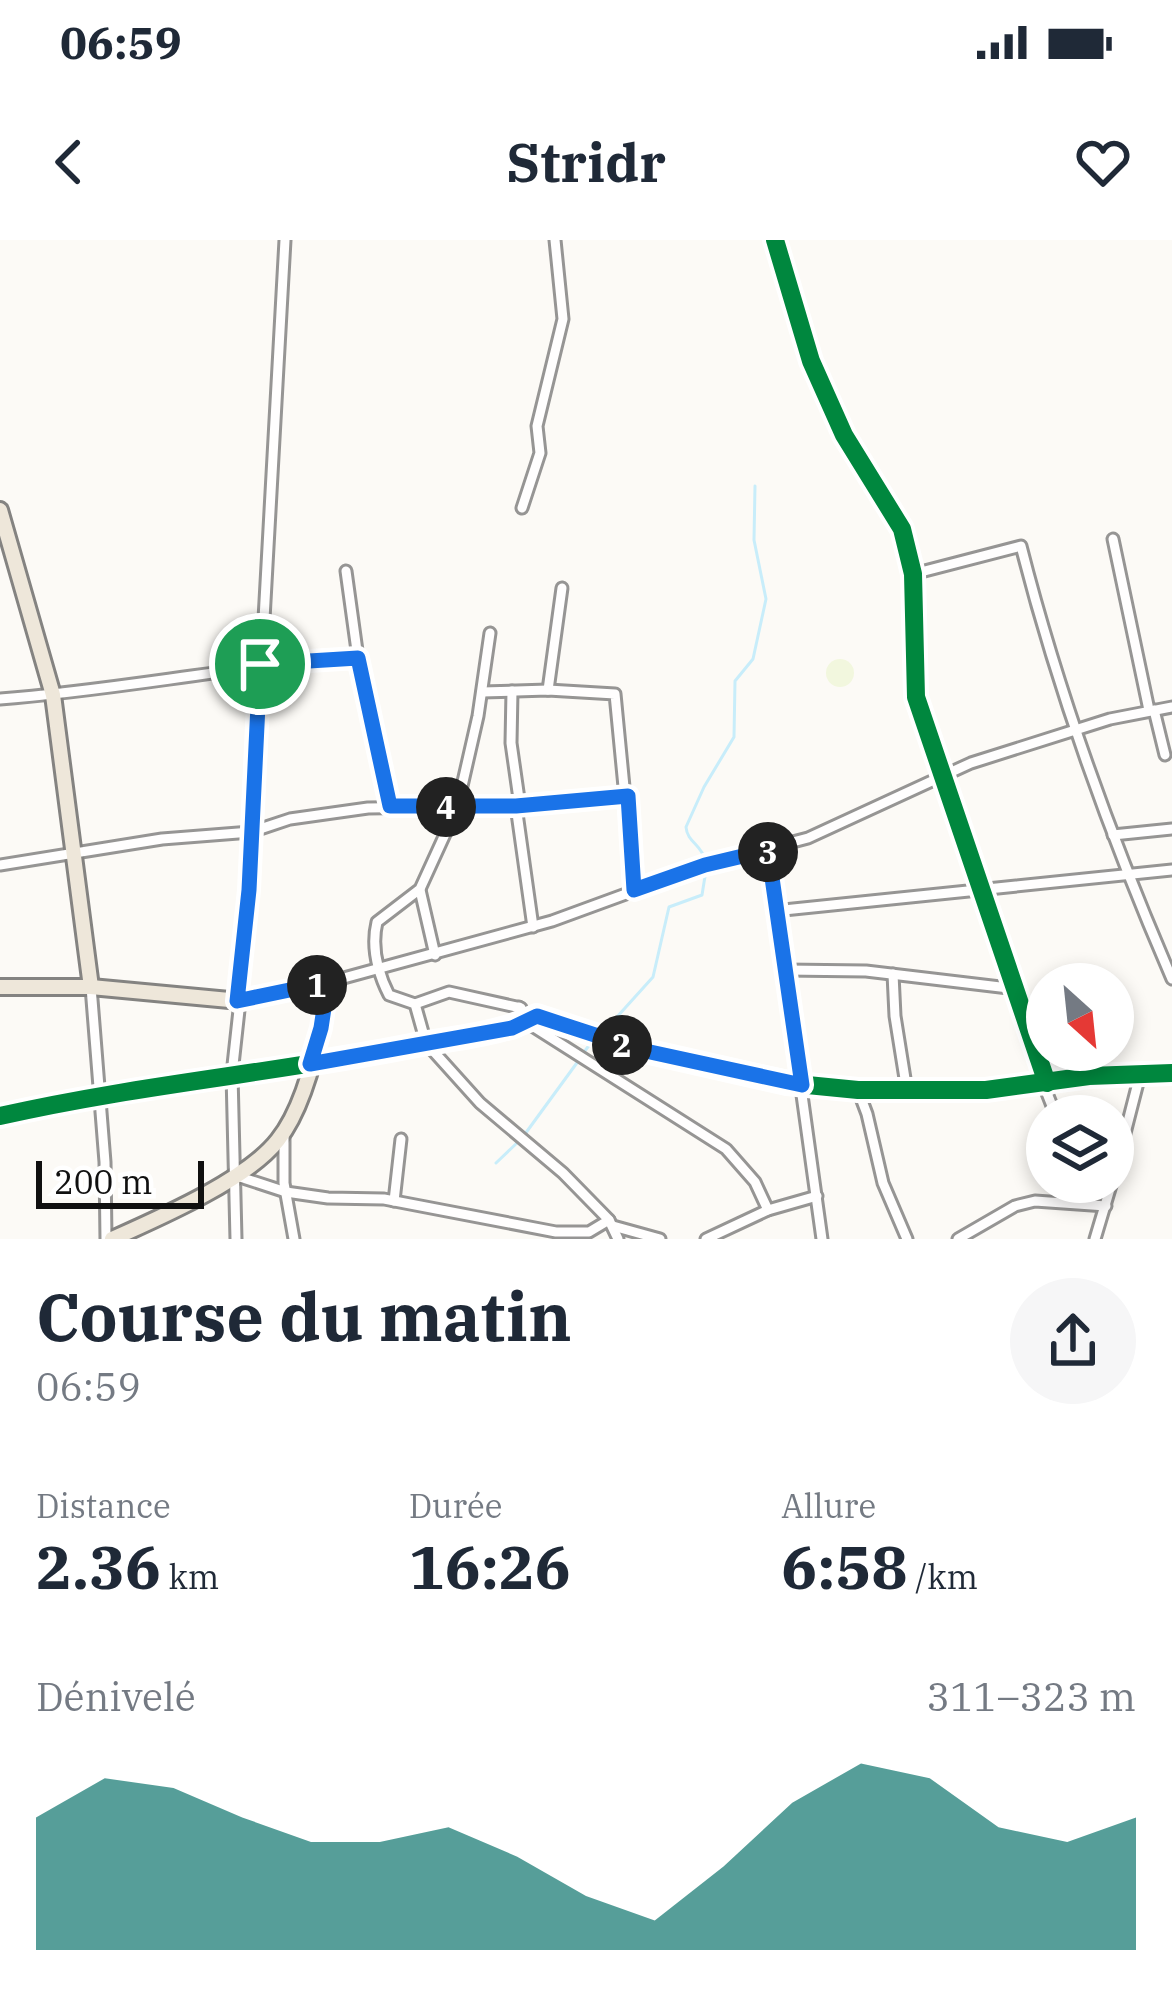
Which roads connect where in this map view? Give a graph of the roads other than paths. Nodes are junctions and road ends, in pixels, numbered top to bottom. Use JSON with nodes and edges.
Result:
{"nodes":[{"id":1,"x":284,"y":240,"type":"edge"},
{"id":2,"x":555,"y":240,"type":"edge"},
{"id":3,"x":775,"y":240,"type":"edge"},
{"id":4,"x":522,"y":508,"type":"dead end"},
{"id":5,"x":0,"y":510,"type":"edge"},
{"id":6,"x":1113,"y":539,"type":"dead end"},
{"id":7,"x":346,"y":571,"type":"dead end"},
{"id":8,"x":913,"y":574,"type":"junction"},
{"id":9,"x":562,"y":588,"type":"dead end"},
{"id":10,"x":490,"y":633,"type":"dead end"},
{"id":11,"x":358,"y":658,"type":"junction"},
{"id":12,"x":260,"y":664,"type":"junction"},
{"id":13,"x":548,"y":689,"type":"junction"},
{"id":14,"x":512,"y":691,"type":"junction"},
{"id":15,"x":482,"y":692,"type":"junction"},
{"id":16,"x":53,"y":695,"type":"junction"},
{"id":17,"x":0,"y":699,"type":"edge"},
{"id":18,"x":1172,"y":707,"type":"edge"},
{"id":19,"x":1152,"y":710,"type":"junction"},
{"id":20,"x":1075,"y":730,"type":"junction"},
{"id":21,"x":1165,"y":755,"type":"dead end"},
{"id":22,"x":942,"y":775,"type":"junction"},
{"id":23,"x":628,"y":796,"type":"junction"},
{"id":24,"x":390,"y":806,"type":"junction"},
{"id":25,"x":518,"y":806,"type":"junction"},
{"id":26,"x":457,"y":808,"type":"junction"},
{"id":27,"x":1172,"y":829,"type":"edge"},
{"id":28,"x":250,"y":832,"type":"junction"},
{"id":29,"x":1113,"y":836,"type":"junction"},
{"id":30,"x":768,"y":850,"type":"junction"},
{"id":31,"x":74,"y":854,"type":"junction"},
{"id":32,"x":0,"y":865,"type":"edge"},
{"id":33,"x":1172,"y":871,"type":"edge"},
{"id":34,"x":1126,"y":873,"type":"junction"},
{"id":35,"x":420,"y":889,"type":"junction"},
{"id":36,"x":634,"y":890,"type":"junction"},
{"id":37,"x":982,"y":890,"type":"junction"},
{"id":38,"x":775,"y":911,"type":"junction"},
{"id":39,"x":533,"y":927,"type":"junction"},
{"id":40,"x":435,"y":955,"type":"junction"},
{"id":41,"x":379,"y":970,"type":"junction"},
{"id":42,"x":784,"y":970,"type":"junction"},
{"id":43,"x":893,"y":974,"type":"junction"},
{"id":44,"x":1172,"y":979,"type":"edge"},
{"id":45,"x":328,"y":982,"type":"junction"},
{"id":46,"x":0,"y":987,"type":"edge"},
{"id":47,"x":91,"y":987,"type":"junction"},
{"id":48,"x":1017,"y":989,"type":"junction"},
{"id":49,"x":238,"y":1001,"type":"junction"},
{"id":50,"x":415,"y":1004,"type":"junction"},
{"id":51,"x":531,"y":1019,"type":"junction"},
{"id":52,"x":426,"y":1043,"type":"junction"},
{"id":53,"x":310,"y":1064,"type":"junction"},
{"id":54,"x":1172,"y":1073,"type":"edge"},
{"id":55,"x":232,"y":1074,"type":"junction"},
{"id":56,"x":1139,"y":1075,"type":"junction"},
{"id":57,"x":1045,"y":1083,"type":"junction"},
{"id":58,"x":802,"y":1085,"type":"junction"},
{"id":59,"x":858,"y":1090,"type":"junction"},
{"id":60,"x":907,"y":1091,"type":"junction"},
{"id":61,"x":98,"y":1094,"type":"junction"},
{"id":62,"x":1049,"y":1095,"type":"edge"},
{"id":63,"x":1134,"y":1095,"type":"edge"},
{"id":64,"x":0,"y":1116,"type":"edge"},
{"id":65,"x":284,"y":1131,"type":"junction"},
{"id":66,"x":400,"y":1139,"type":"dead end"},
{"id":67,"x":233,"y":1175,"type":"junction"},
{"id":68,"x":286,"y":1192,"type":"junction"},
{"id":69,"x":817,"y":1196,"type":"junction"},
{"id":70,"x":394,"y":1201,"type":"junction"},
{"id":71,"x":1028,"y":1203,"type":"edge"},
{"id":72,"x":1085,"y":1203,"type":"edge"},
{"id":73,"x":1107,"y":1203,"type":"edge"},
{"id":74,"x":1106,"y":1206,"type":"junction"},
{"id":75,"x":768,"y":1210,"type":"junction"},
{"id":76,"x":611,"y":1223,"type":"junction"},
{"id":77,"x":979,"y":1229,"type":"junction"},
{"id":78,"x":109,"y":1239,"type":"edge"},
{"id":79,"x":236,"y":1239,"type":"edge"},
{"id":80,"x":294,"y":1239,"type":"edge"},
{"id":81,"x":618,"y":1239,"type":"edge"},
{"id":82,"x":660,"y":1239,"type":"edge"},
{"id":83,"x":706,"y":1239,"type":"edge"},
{"id":84,"x":822,"y":1239,"type":"edge"},
{"id":85,"x":907,"y":1239,"type":"edge"},
{"id":86,"x":958,"y":1239,"type":"edge"},
{"id":87,"x":989,"y":1239,"type":"edge"},
{"id":88,"x":1095,"y":1239,"type":"edge"}],
"edges":[{"from":1,"to":12,"type":"street"},
{"from":2,"to":4,"type":"street"},
{"from":3,"to":8,"type":"street"},
{"from":5,"to":16,"type":"main road"},
{"from":6,"to":19,"type":"street"},
{"from":7,"to":11,"type":"street"},
{"from":8,"to":20,"type":"street"},
{"from":8,"to":22,"type":"street"},
{"from":9,"to":13,"type":"street"},
{"from":10,"to":15,"type":"street"},
{"from":11,"to":12,"type":"street"},
{"from":11,"to":24,"type":"street"},
{"from":12,"to":16,"type":"street"},
{"from":12,"to":28,"type":"street"},
{"from":13,"to":14,"type":"street"},
{"from":13,"to":23,"type":"street"},
{"from":14,"to":15,"type":"street"},
{"from":14,"to":25,"type":"street"},
{"from":15,"to":26,"type":"street"},
{"from":16,"to":17,"type":"street"},
{"from":16,"to":31,"type":"main road"},
{"from":18,"to":19,"type":"street"},
{"from":19,"to":20,"type":"street"},
{"from":19,"to":21,"type":"street"},
{"from":20,"to":22,"type":"street"},
{"from":20,"to":29,"type":"street"},
{"from":22,"to":30,"type":"street"},
{"from":22,"to":37,"type":"street"},
{"from":23,"to":25,"type":"street"},
{"from":23,"to":36,"type":"street"},
{"from":24,"to":26,"type":"street"},
{"from":24,"to":28,"type":"street"},
{"from":25,"to":26,"type":"street"},
{"from":25,"to":39,"type":"street"},
{"from":26,"to":35,"type":"street"},
{"from":27,"to":29,"type":"street"},
{"from":28,"to":31,"type":"street"},
{"from":28,"to":49,"type":"street"},
{"from":29,"to":34,"type":"street"},
{"from":30,"to":36,"type":"street"},
{"from":30,"to":38,"type":"street"},
{"from":31,"to":32,"type":"street"},
{"from":31,"to":47,"type":"main road"},
{"from":33,"to":34,"type":"street"},
{"from":34,"to":37,"type":"street"},
{"from":34,"to":44,"type":"street"},
{"from":35,"to":40,"type":"street"},
{"from":35,"to":41,"type":"street"},
{"from":36,"to":39,"type":"street"},
{"from":37,"to":38,"type":"street"},
{"from":37,"to":48,"type":"street"},
{"from":38,"to":42,"type":"street"},
{"from":39,"to":40,"type":"street"},
{"from":40,"to":41,"type":"street"},
{"from":41,"to":45,"type":"street"},
{"from":41,"to":50,"type":"street"},
{"from":42,"to":43,"type":"street"},
{"from":42,"to":58,"type":"street"},
{"from":43,"to":48,"type":"street"},
{"from":43,"to":60,"type":"street"},
{"from":45,"to":49,"type":"main road"},
{"from":45,"to":53,"type":"main road"},
{"from":46,"to":47,"type":"main road"},
{"from":47,"to":49,"type":"main road"},
{"from":47,"to":61,"type":"street"},
{"from":48,"to":57,"type":"street"},
{"from":49,"to":55,"type":"street"},
{"from":50,"to":51,"type":"street"},
{"from":50,"to":52,"type":"street"},
{"from":51,"to":52,"type":"street"},
{"from":51,"to":58,"type":"street"},
{"from":51,"to":75,"type":"street"},
{"from":52,"to":53,"type":"street"},
{"from":52,"to":76,"type":"street"},
{"from":53,"to":55,"type":"street"},
{"from":53,"to":65,"type":"main road"},
{"from":54,"to":56,"type":"street"},
{"from":55,"to":61,"type":"street"},
{"from":55,"to":67,"type":"street"},
{"from":56,"to":57,"type":"street"},
{"from":56,"to":63,"type":"street"},
{"from":57,"to":60,"type":"street"},
{"from":57,"to":62,"type":"street"},
{"from":58,"to":59,"type":"street"},
{"from":58,"to":69,"type":"street"},
{"from":59,"to":60,"type":"street"},
{"from":59,"to":85,"type":"street"},
{"from":61,"to":64,"type":"street"},
{"from":61,"to":78,"type":"street"},
{"from":65,"to":67,"type":"main road"},
{"from":65,"to":68,"type":"street"},
{"from":66,"to":70,"type":"street"},
{"from":67,"to":68,"type":"street"},
{"from":67,"to":78,"type":"main road"},
{"from":67,"to":79,"type":"street"},
{"from":68,"to":70,"type":"street"},
{"from":68,"to":80,"type":"street"},
{"from":69,"to":75,"type":"street"},
{"from":69,"to":84,"type":"street"},
{"from":70,"to":76,"type":"street"},
{"from":71,"to":77,"type":"street"},
{"from":72,"to":74,"type":"street"},
{"from":73,"to":74,"type":"street"},
{"from":74,"to":88,"type":"street"},
{"from":75,"to":83,"type":"street"},
{"from":76,"to":81,"type":"street"},
{"from":76,"to":82,"type":"street"},
{"from":77,"to":86,"type":"street"},
{"from":77,"to":87,"type":"street"}]}
